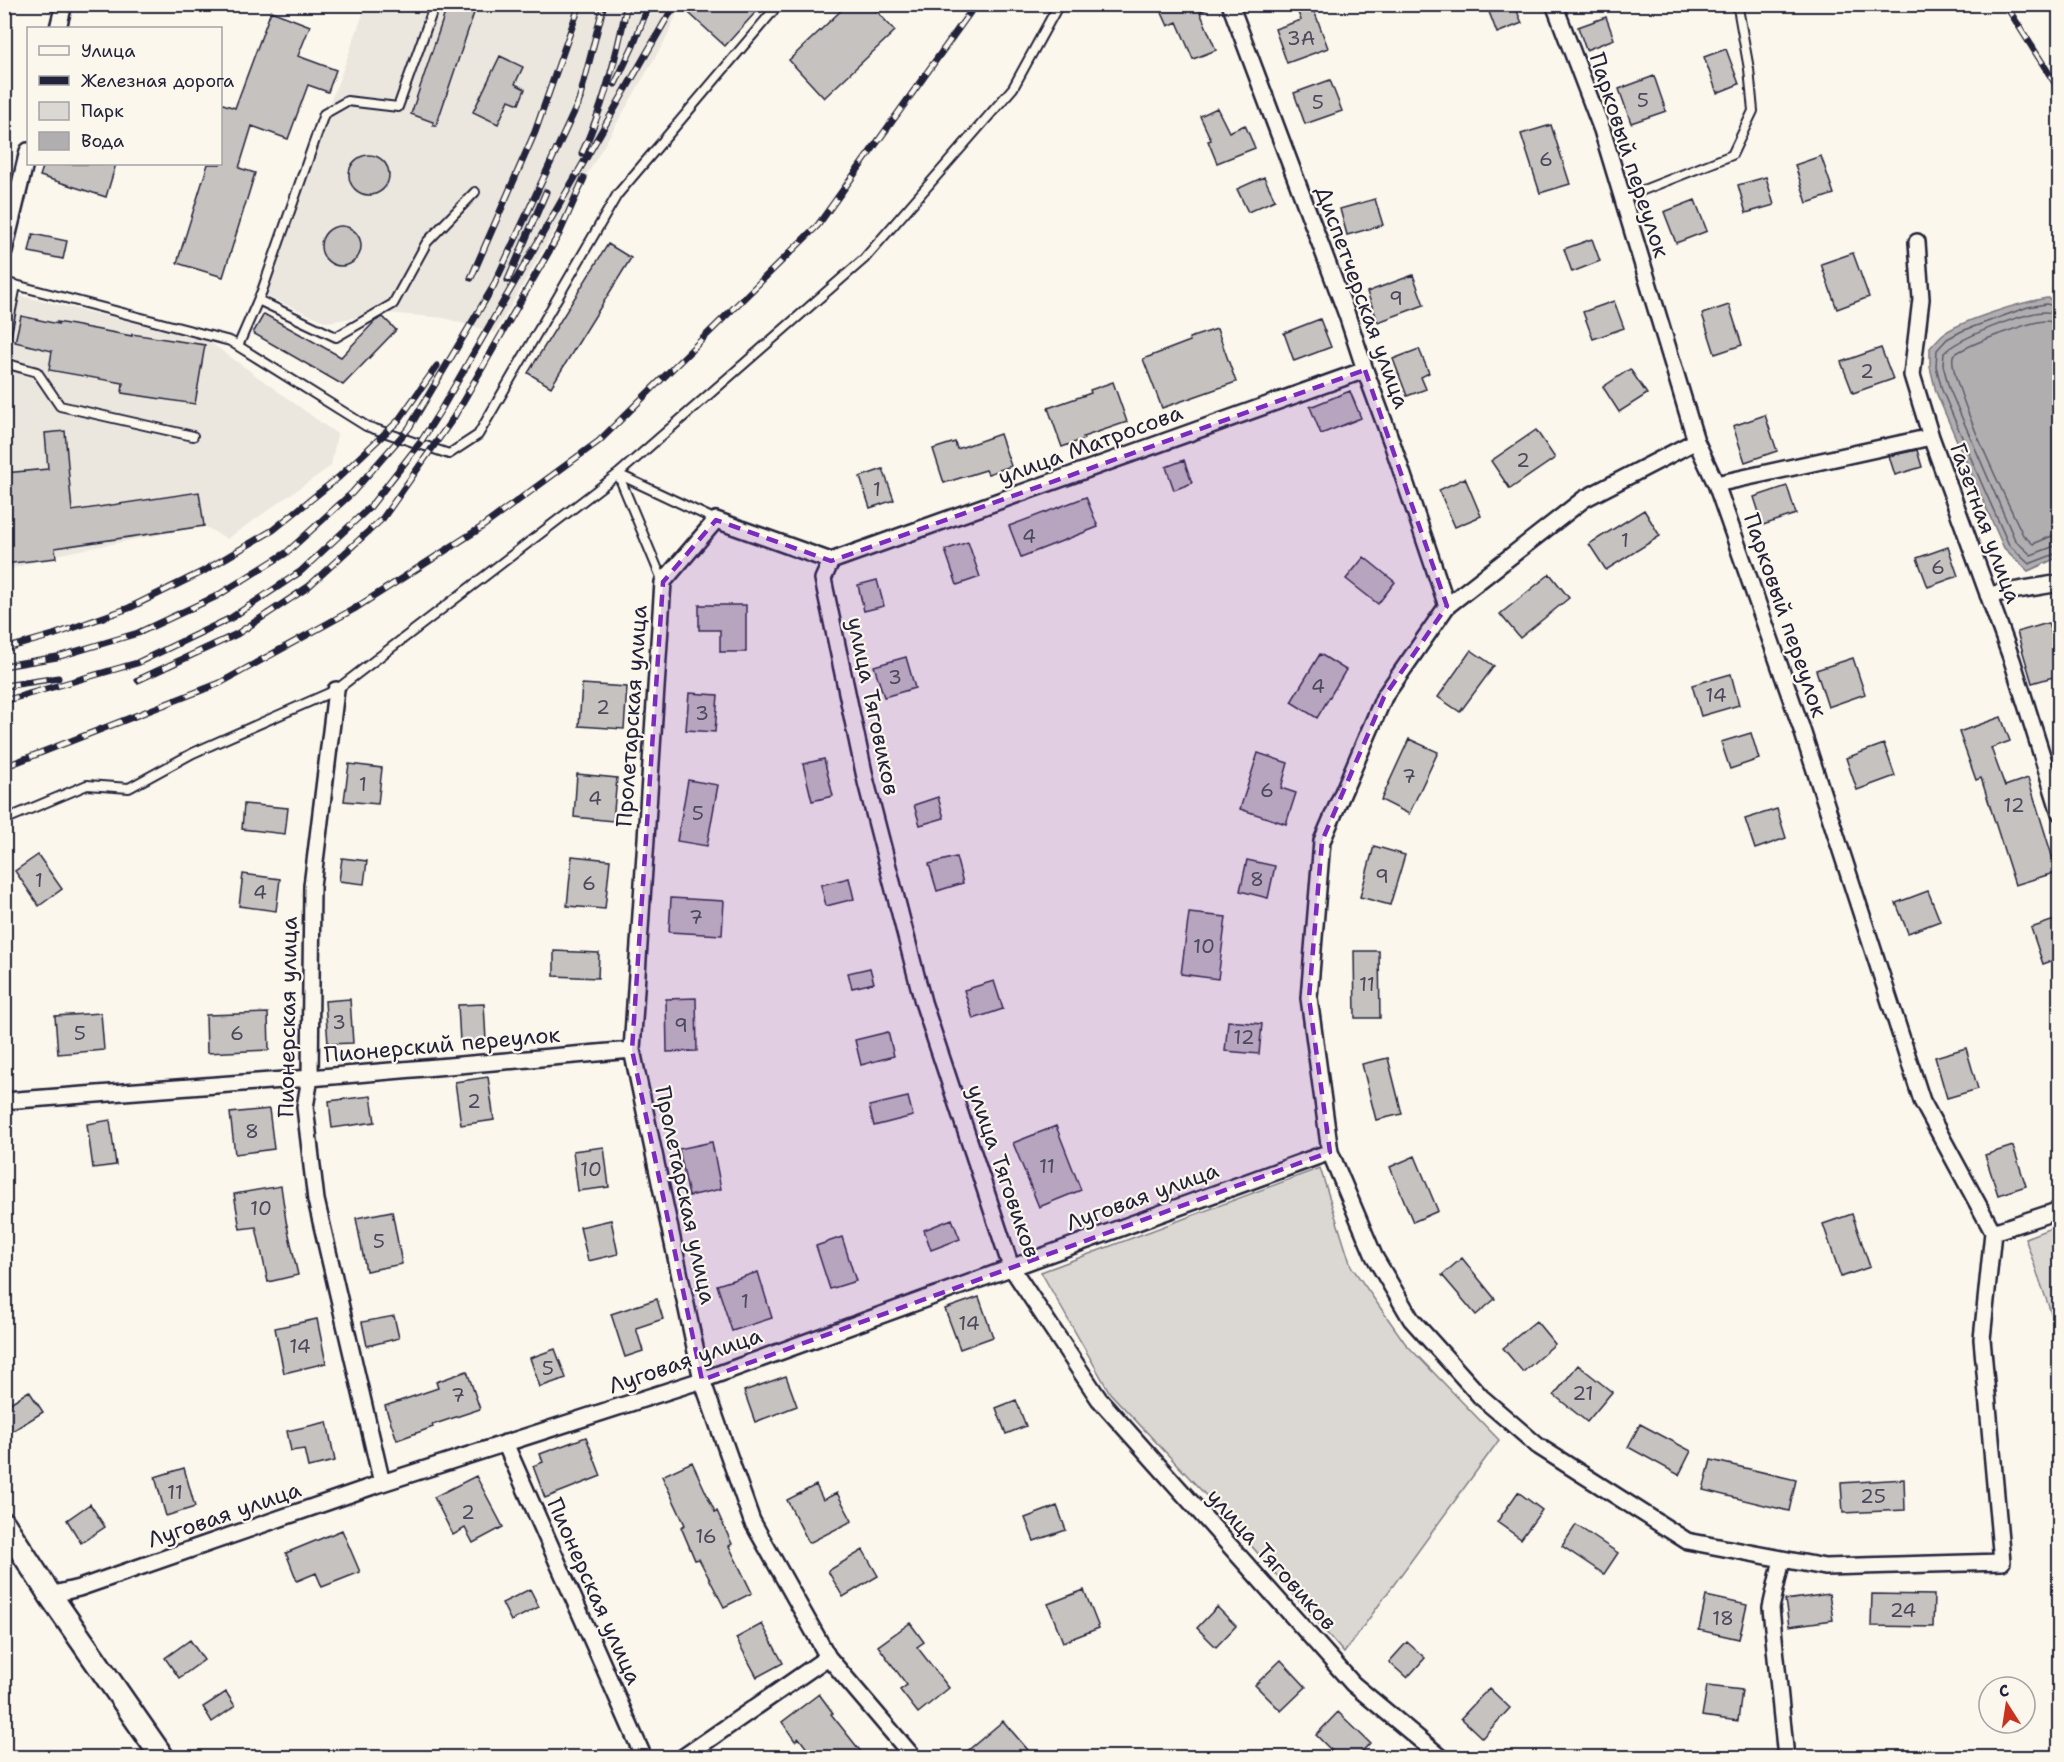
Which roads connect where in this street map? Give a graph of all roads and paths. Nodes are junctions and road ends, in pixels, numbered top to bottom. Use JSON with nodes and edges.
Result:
{"nodes":[{"id":1,"x":64,"y":4,"type":"edge"},
{"id":2,"x":435,"y":4,"type":"edge"},
{"id":3,"x":779,"y":4,"type":"edge"},
{"id":4,"x":1059,"y":4,"type":"edge"},
{"id":5,"x":1230,"y":4,"type":"edge"},
{"id":6,"x":1554,"y":4,"type":"edge"},
{"id":7,"x":1738,"y":8,"type":"dead end"},
{"id":8,"x":58,"y":27,"type":"edge"},
{"id":9,"x":27,"y":155,"type":"edge"},
{"id":10,"x":475,"y":192,"type":"dead end"},
{"id":11,"x":1623,"y":198,"type":"junction"},
{"id":12,"x":1917,"y":242,"type":"dead end"},
{"id":13,"x":4,"y":251,"type":"edge"},
{"id":14,"x":4,"y":282,"type":"edge"},
{"id":15,"x":16,"y":285,"type":"junction"},
{"id":16,"x":258,"y":300,"type":"junction"},
{"id":17,"x":4,"y":345,"type":"edge"},
{"id":18,"x":238,"y":346,"type":"junction"},
{"id":19,"x":4,"y":363,"type":"edge"},
{"id":20,"x":1365,"y":370,"type":"junction"},
{"id":21,"x":193,"y":436,"type":"dead end"},
{"id":22,"x":1931,"y":437,"type":"junction"},
{"id":23,"x":1696,"y":441,"type":"junction"},
{"id":24,"x":618,"y":474,"type":"junction"},
{"id":25,"x":1716,"y":484,"type":"junction"},
{"id":26,"x":716,"y":520,"type":"junction"},
{"id":27,"x":831,"y":561,"type":"junction"},
{"id":28,"x":663,"y":582,"type":"junction"},
{"id":29,"x":2060,"y":583,"type":"edge"},
{"id":30,"x":1988,"y":595,"type":"junction"},
{"id":31,"x":1447,"y":606,"type":"junction"},
{"id":32,"x":336,"y":690,"type":"junction"},
{"id":33,"x":2060,"y":813,"type":"edge"},
{"id":34,"x":4,"y":820,"type":"edge"},
{"id":35,"x":632,"y":1050,"type":"junction"},
{"id":36,"x":310,"y":1078,"type":"junction"},
{"id":37,"x":4,"y":1101,"type":"edge"},
{"id":38,"x":1330,"y":1152,"type":"junction"},
{"id":39,"x":2060,"y":1210,"type":"edge"},
{"id":40,"x":1993,"y":1232,"type":"junction"},
{"id":41,"x":1011,"y":1267,"type":"junction"},
{"id":42,"x":702,"y":1380,"type":"junction"},
{"id":43,"x":505,"y":1443,"type":"junction"},
{"id":44,"x":382,"y":1483,"type":"junction"},
{"id":45,"x":4,"y":1524,"type":"edge"},
{"id":46,"x":1782,"y":1559,"type":"junction"},
{"id":47,"x":50,"y":1595,"type":"junction"},
{"id":48,"x":828,"y":1657,"type":"junction"},
{"id":49,"x":164,"y":1758,"type":"edge"},
{"id":50,"x":644,"y":1758,"type":"edge"},
{"id":51,"x":682,"y":1758,"type":"edge"},
{"id":52,"x":914,"y":1758,"type":"edge"},
{"id":53,"x":1442,"y":1758,"type":"edge"},
{"id":54,"x":1786,"y":1758,"type":"edge"}],
"edges":[{"from":1,"to":8,"type":"street"},
{"from":2,"to":16,"type":"lane"},
{"from":3,"to":18,"type":"lane"},
{"from":4,"to":24,"type":"lane"},
{"from":5,"to":20,"type":"street","name":"Диспетчерская улица"},
{"from":6,"to":11,"type":"street","name":"Парковый переулок"},
{"from":7,"to":11,"type":"lane"},
{"from":9,"to":13,"type":"street"},
{"from":10,"to":16,"type":"lane"},
{"from":11,"to":23,"type":"street","name":"Парковый переулок"},
{"from":12,"to":22,"type":"street","name":"Газетная улица"},
{"from":14,"to":15,"type":"lane"},
{"from":15,"to":17,"type":"lane"},
{"from":15,"to":18,"type":"lane"},
{"from":16,"to":18,"type":"lane"},
{"from":19,"to":21,"type":"lane"},
{"from":20,"to":27,"type":"street","name":"улица Матросова"},
{"from":20,"to":31,"type":"street","name":"Диспетчерская улица"},
{"from":22,"to":25,"type":"street"},
{"from":22,"to":30,"type":"street","name":"Газетная улица"},
{"from":23,"to":25,"type":"street","name":"Парковый переулок"},
{"from":23,"to":31,"type":"street"},
{"from":24,"to":26,"type":"lane"},
{"from":24,"to":28,"type":"lane"},
{"from":24,"to":32,"type":"lane"},
{"from":25,"to":40,"type":"street","name":"Парковый переулок"},
{"from":26,"to":27,"type":"street"},
{"from":26,"to":28,"type":"street"},
{"from":27,"to":41,"type":"street","name":"улица Тяговиков"},
{"from":28,"to":35,"type":"street","name":"Пролетарская улица"},
{"from":29,"to":30,"type":"street"},
{"from":30,"to":33,"type":"street","name":"Газетная улица"},
{"from":31,"to":38,"type":"street"},
{"from":32,"to":34,"type":"lane"},
{"from":32,"to":36,"type":"street","name":"Пионерская улица"},
{"from":35,"to":36,"type":"street","name":"Пионерский переулок"},
{"from":35,"to":42,"type":"street","name":"Пролетарская улица"},
{"from":36,"to":37,"type":"street","name":"Пионерский переулок"},
{"from":36,"to":44,"type":"street","name":"Пионерская улица"},
{"from":38,"to":41,"type":"street","name":"Луговая улица"},
{"from":38,"to":46,"type":"street"},
{"from":39,"to":40,"type":"street"},
{"from":40,"to":46,"type":"street"},
{"from":41,"to":42,"type":"street","name":"Луговая улица"},
{"from":41,"to":53,"type":"street","name":"улица Тяговиков"},
{"from":42,"to":43,"type":"street","name":"Луговая улица"},
{"from":42,"to":48,"type":"street","name":"Пролетарская улица"},
{"from":43,"to":44,"type":"street","name":"Луговая улица"},
{"from":43,"to":50,"type":"street","name":"Пионерская улица"},
{"from":44,"to":47,"type":"street","name":"Луговая улица"},
{"from":45,"to":47,"type":"main road"},
{"from":46,"to":54,"type":"street"},
{"from":47,"to":49,"type":"main road"},
{"from":48,"to":51,"type":"street"},
{"from":48,"to":52,"type":"street","name":"Пролетарская улица"}]}
